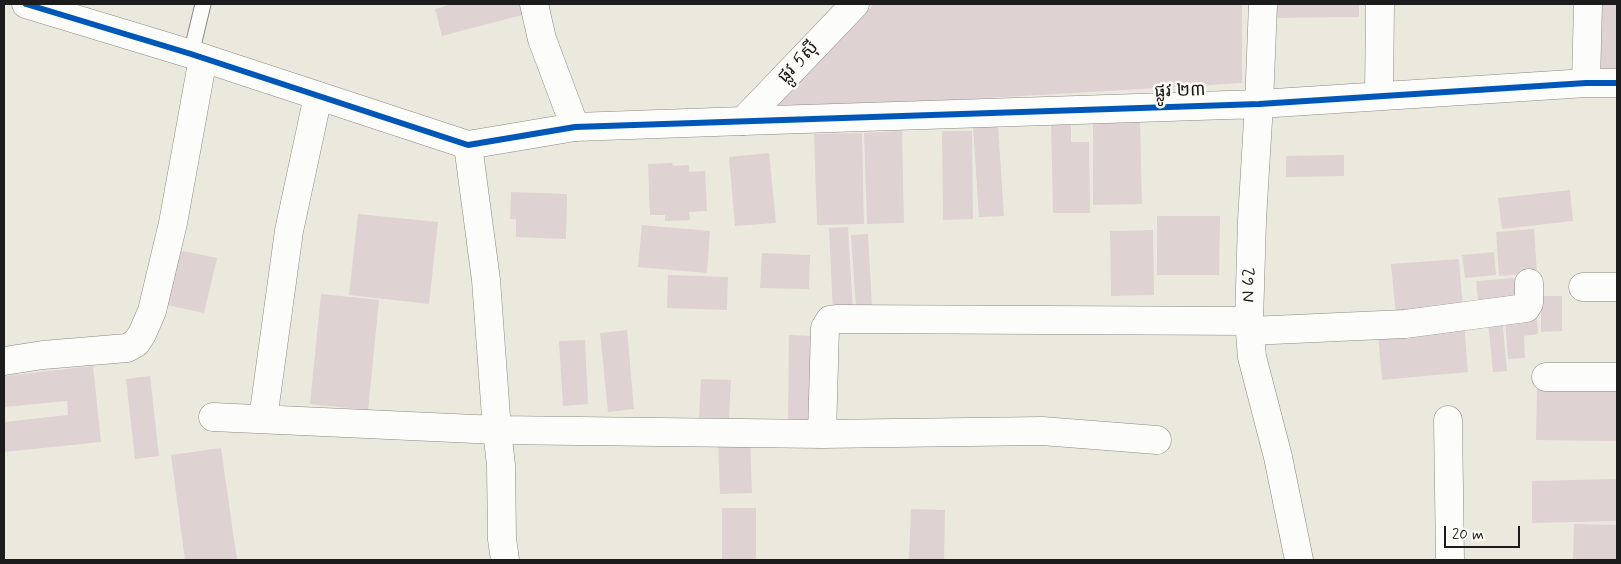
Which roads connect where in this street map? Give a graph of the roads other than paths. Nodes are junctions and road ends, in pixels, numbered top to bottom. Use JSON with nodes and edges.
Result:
{"nodes":[{"id":1,"x":26,"y":4,"type":"edge"},
{"id":2,"x":203,"y":4,"type":"edge"},
{"id":3,"x":534,"y":4,"type":"edge"},
{"id":4,"x":855,"y":4,"type":"edge"},
{"id":5,"x":1263,"y":4,"type":"edge"},
{"id":6,"x":1380,"y":4,"type":"edge"},
{"id":7,"x":1588,"y":4,"type":"edge"},
{"id":8,"x":197,"y":56,"type":"junction"},
{"id":9,"x":1586,"y":83,"type":"junction"},
{"id":10,"x":1617,"y":83,"type":"edge"},
{"id":11,"x":318,"y":96,"type":"junction"},
{"id":12,"x":1380,"y":96,"type":"junction"},
{"id":13,"x":1259,"y":104,"type":"junction"},
{"id":14,"x":743,"y":121,"type":"junction"},
{"id":15,"x":575,"y":127,"type":"junction"},
{"id":16,"x":468,"y":146,"type":"junction"},
{"id":17,"x":1529,"y":283,"type":"dead end"},
{"id":18,"x":1617,"y":287,"type":"edge"},
{"id":19,"x":1583,"y":288,"type":"dead end"},
{"id":20,"x":1250,"y":326,"type":"junction"},
{"id":21,"x":4,"y":361,"type":"edge"},
{"id":22,"x":1546,"y":377,"type":"dead end"},
{"id":23,"x":1617,"y":377,"type":"edge"},
{"id":24,"x":213,"y":417,"type":"dead end"},
{"id":25,"x":263,"y":419,"type":"junction"},
{"id":26,"x":1448,"y":420,"type":"dead end"},
{"id":27,"x":496,"y":430,"type":"junction"},
{"id":28,"x":822,"y":434,"type":"junction"},
{"id":29,"x":1157,"y":440,"type":"dead end"},
{"id":30,"x":506,"y":560,"type":"edge"},
{"id":31,"x":1299,"y":560,"type":"edge"},
{"id":32,"x":1450,"y":560,"type":"edge"}],
"edges":[{"from":1,"to":8,"type":"street"},
{"from":2,"to":8,"type":"lane"},
{"from":3,"to":15,"type":"street"},
{"from":4,"to":14,"type":"street","name":"ផ្លូវ 5ស៊ី"},
{"from":5,"to":13,"type":"street","name":"N 62"},
{"from":6,"to":12,"type":"street"},
{"from":7,"to":9,"type":"street"},
{"from":8,"to":11,"type":"street"},
{"from":8,"to":21,"type":"street"},
{"from":9,"to":10,"type":"street","name":"ផ្លូវ ២៣"},
{"from":9,"to":12,"type":"street","name":"ផ្លូវ ២៣"},
{"from":11,"to":16,"type":"street"},
{"from":11,"to":25,"type":"street"},
{"from":12,"to":13,"type":"street","name":"ផ្លូវ ២៣"},
{"from":13,"to":14,"type":"street","name":"ផ្លូវ ២៣"},
{"from":13,"to":20,"type":"street","name":"N 62"},
{"from":14,"to":15,"type":"street","name":"ផ្លូវ ២៣"},
{"from":15,"to":16,"type":"street","name":"ផ្លូវ ២៣"},
{"from":16,"to":27,"type":"street"},
{"from":17,"to":20,"type":"street"},
{"from":18,"to":19,"type":"street"},
{"from":20,"to":28,"type":"street"},
{"from":20,"to":31,"type":"street","name":"N 62"},
{"from":22,"to":23,"type":"street"},
{"from":24,"to":25,"type":"street"},
{"from":25,"to":27,"type":"street"},
{"from":26,"to":32,"type":"street"},
{"from":27,"to":28,"type":"street"},
{"from":27,"to":30,"type":"street"},
{"from":28,"to":29,"type":"street"}]}
